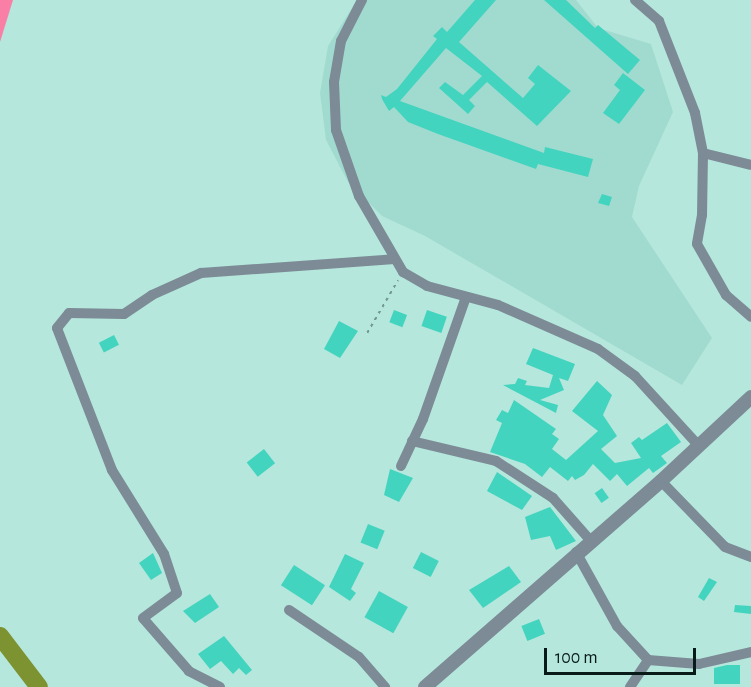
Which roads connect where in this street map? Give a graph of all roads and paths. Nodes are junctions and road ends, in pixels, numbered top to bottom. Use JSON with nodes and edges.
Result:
{"nodes":[{"id":1,"x":362,"y":0,"type":"edge"},
{"id":2,"x":635,"y":0,"type":"edge"},
{"id":3,"x":703,"y":153,"type":"junction"},
{"id":4,"x":751,"y":165,"type":"edge"},
{"id":5,"x":394,"y":259,"type":"junction"},
{"id":6,"x":403,"y":272,"type":"junction"},
{"id":7,"x":466,"y":297,"type":"junction"},
{"id":8,"x":751,"y":317,"type":"edge"},
{"id":9,"x":367,"y":333,"type":"dead end"},
{"id":10,"x":751,"y":397,"type":"edge"},
{"id":11,"x":412,"y":441,"type":"junction"},
{"id":12,"x":698,"y":445,"type":"junction"},
{"id":13,"x":401,"y":466,"type":"dead end"},
{"id":14,"x":661,"y":481,"type":"junction"},
{"id":15,"x":590,"y":540,"type":"junction"},
{"id":16,"x":576,"y":552,"type":"junction"},
{"id":17,"x":751,"y":557,"type":"edge"},
{"id":18,"x":289,"y":610,"type":"dead end"},
{"id":19,"x":751,"y":652,"type":"edge"},
{"id":20,"x":648,"y":660,"type":"junction"},
{"id":21,"x":220,"y":687,"type":"edge"},
{"id":22,"x":385,"y":687,"type":"edge"},
{"id":23,"x":425,"y":687,"type":"edge"},
{"id":24,"x":630,"y":687,"type":"edge"}],
"edges":[{"from":1,"to":5,"type":"street"},
{"from":2,"to":3,"type":"street"},
{"from":3,"to":4,"type":"street"},
{"from":3,"to":8,"type":"street"},
{"from":5,"to":6,"type":"street"},
{"from":5,"to":21,"type":"street"},
{"from":6,"to":7,"type":"street"},
{"from":6,"to":9,"type":"path"},
{"from":7,"to":11,"type":"street"},
{"from":7,"to":12,"type":"street"},
{"from":10,"to":12,"type":"street"},
{"from":11,"to":13,"type":"street"},
{"from":11,"to":15,"type":"street"},
{"from":12,"to":14,"type":"street"},
{"from":14,"to":15,"type":"street"},
{"from":14,"to":17,"type":"street"},
{"from":15,"to":16,"type":"street"},
{"from":16,"to":20,"type":"street"},
{"from":16,"to":23,"type":"street"},
{"from":18,"to":22,"type":"street"},
{"from":19,"to":20,"type":"street"},
{"from":20,"to":24,"type":"street"}]}
